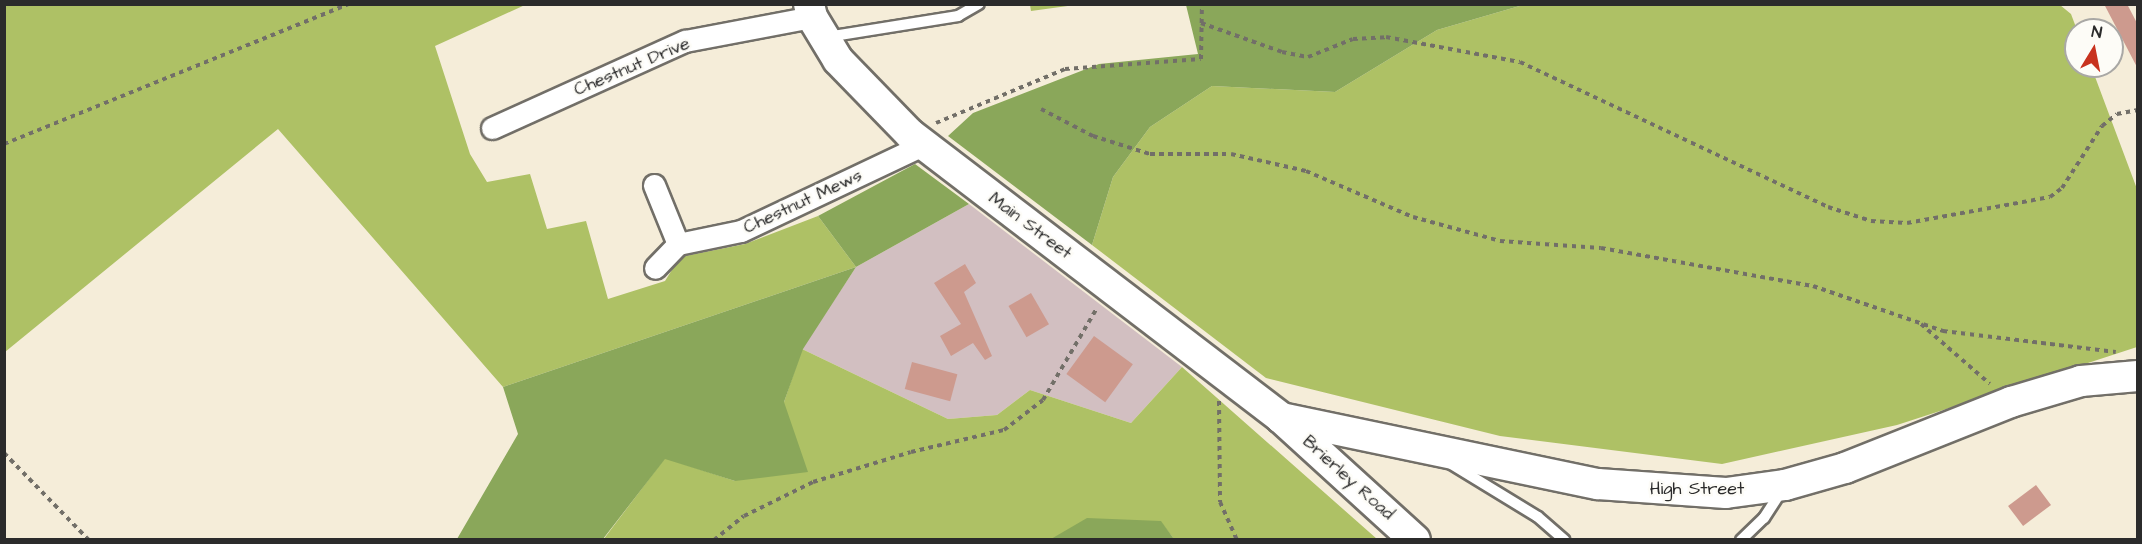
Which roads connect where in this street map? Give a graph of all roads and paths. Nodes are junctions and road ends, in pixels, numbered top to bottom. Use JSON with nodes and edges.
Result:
{"nodes":[{"id":1,"x":348,"y":4,"type":"edge"},
{"id":2,"x":979,"y":4,"type":"edge"},
{"id":3,"x":1202,"y":4,"type":"edge"},
{"id":4,"x":815,"y":20,"type":"edge"},
{"id":5,"x":1201,"y":23,"type":"junction"},
{"id":6,"x":1041,"y":109,"type":"dead end"},
{"id":7,"x":2138,"y":110,"type":"edge"},
{"id":8,"x":492,"y":128,"type":"dead end"},
{"id":9,"x":917,"y":139,"type":"junction"},
{"id":10,"x":4,"y":144,"type":"edge"},
{"id":11,"x":654,"y":184,"type":"dead end"},
{"id":12,"x":678,"y":244,"type":"junction"},
{"id":13,"x":655,"y":268,"type":"dead end"},
{"id":14,"x":1110,"y":286,"type":"junction"},
{"id":15,"x":1918,"y":322,"type":"junction"},
{"id":16,"x":2131,"y":364,"type":"edge"},
{"id":17,"x":1224,"y":373,"type":"junction"},
{"id":18,"x":2011,"y":402,"type":"junction"},
{"id":19,"x":1281,"y":418,"type":"junction"},
{"id":20,"x":1432,"y":448,"type":"junction"},
{"id":21,"x":4,"y":453,"type":"edge"},
{"id":22,"x":1785,"y":485,"type":"junction"},
{"id":23,"x":89,"y":540,"type":"edge"},
{"id":24,"x":714,"y":540,"type":"edge"},
{"id":25,"x":1237,"y":540,"type":"edge"},
{"id":26,"x":1415,"y":540,"type":"edge"},
{"id":27,"x":1564,"y":540,"type":"edge"},
{"id":28,"x":1741,"y":540,"type":"edge"}],
"edges":[{"from":1,"to":10,"type":"path"},
{"from":2,"to":4,"type":"lane"},
{"from":3,"to":5,"type":"path"},
{"from":4,"to":8,"type":"street","name":"Chestnut Drive"},
{"from":4,"to":9,"type":"street","name":"Main Street"},
{"from":5,"to":7,"type":"path"},
{"from":5,"to":9,"type":"path"},
{"from":6,"to":15,"type":"path"},
{"from":9,"to":12,"type":"street","name":"Chestnut Mews"},
{"from":9,"to":14,"type":"street","name":"Main Street"},
{"from":11,"to":12,"type":"street"},
{"from":12,"to":13,"type":"street"},
{"from":14,"to":17,"type":"street","name":"Main Street"},
{"from":14,"to":24,"type":"path"},
{"from":15,"to":16,"type":"path"},
{"from":15,"to":18,"type":"path"},
{"from":16,"to":18,"type":"street","name":"High Street"},
{"from":17,"to":19,"type":"street","name":"Main Street"},
{"from":17,"to":25,"type":"path"},
{"from":18,"to":22,"type":"street","name":"High Street"},
{"from":19,"to":20,"type":"street","name":"High Street"},
{"from":19,"to":26,"type":"street","name":"Brierley Road"},
{"from":20,"to":22,"type":"street","name":"High Street"},
{"from":20,"to":27,"type":"lane"},
{"from":21,"to":23,"type":"path"},
{"from":22,"to":28,"type":"lane"}]}
